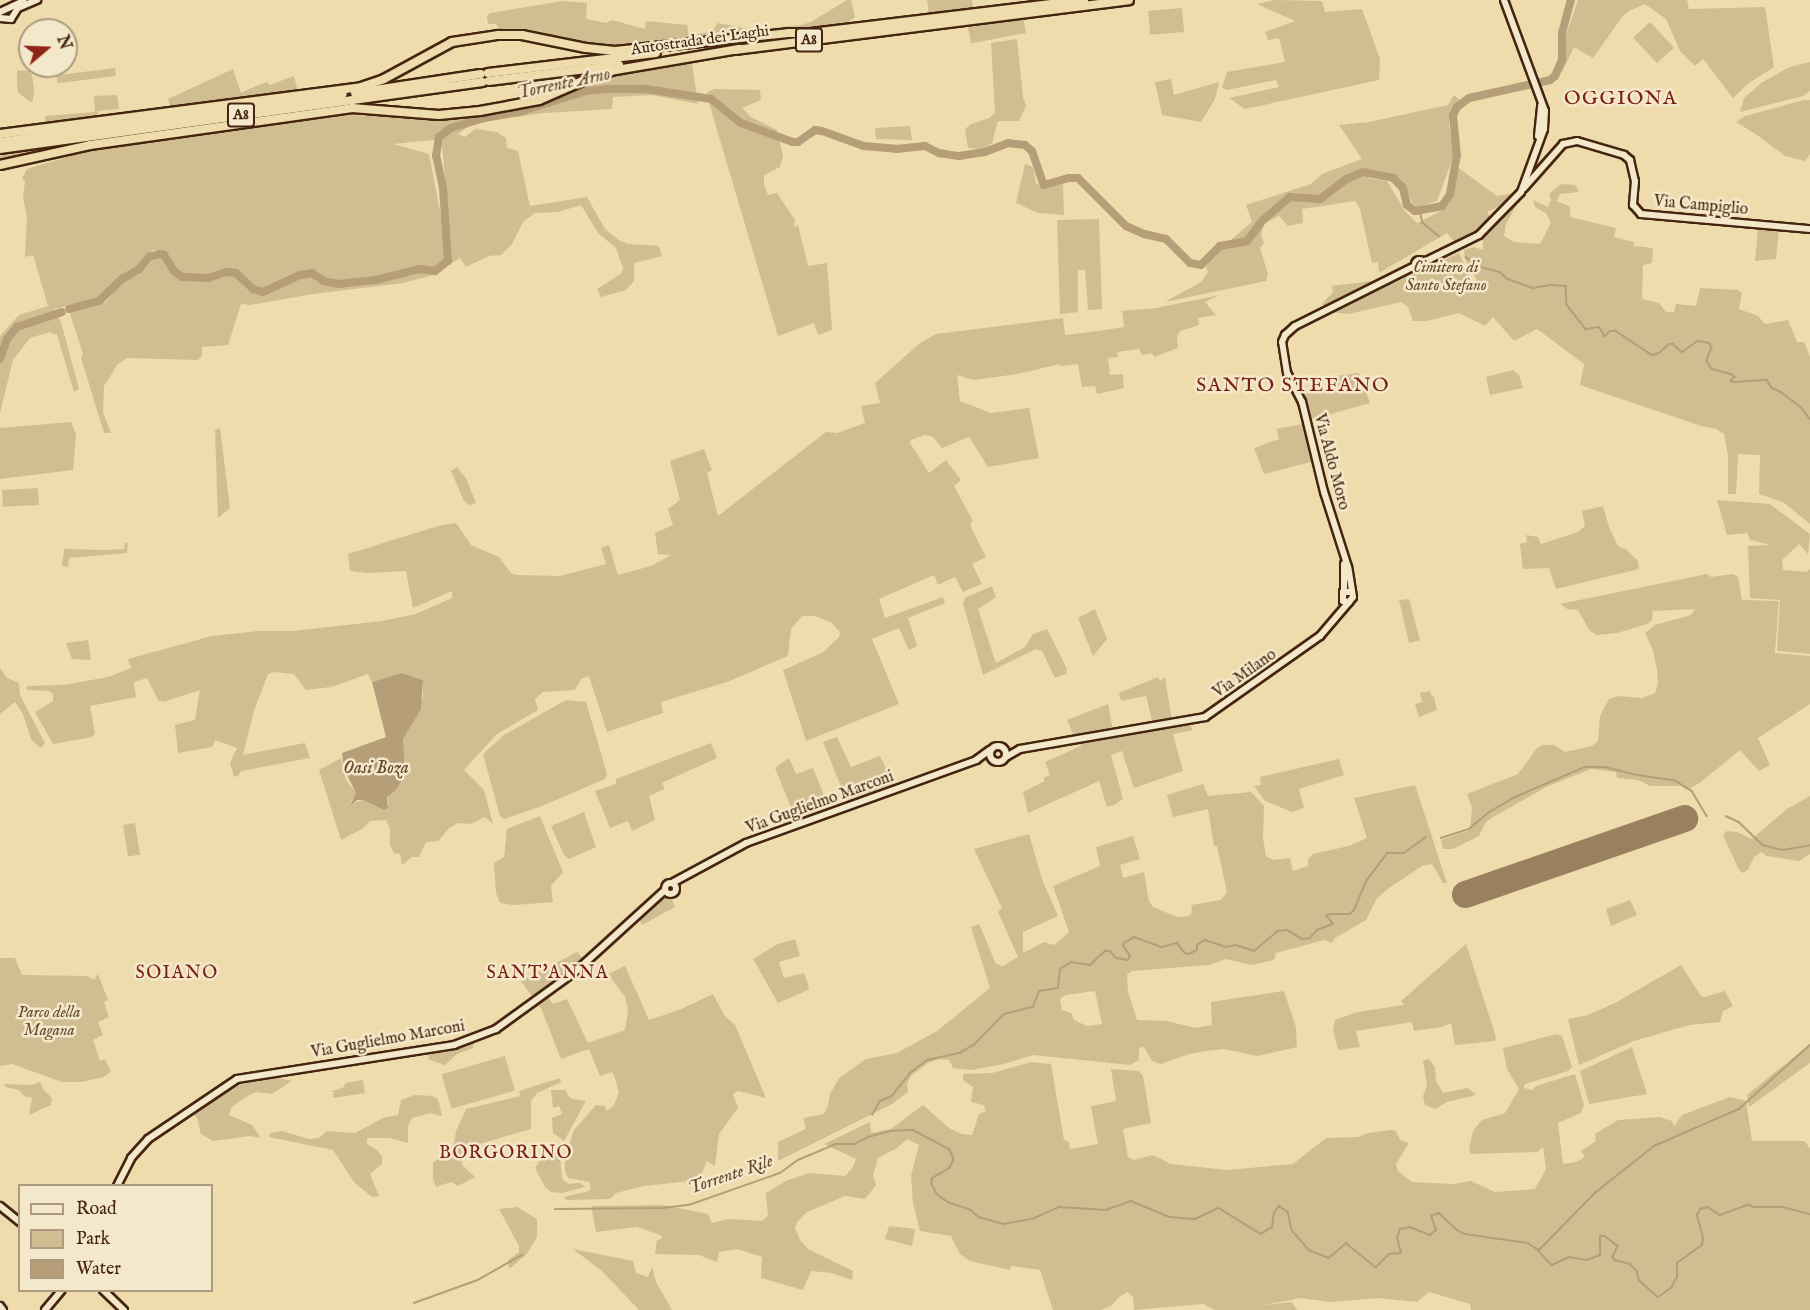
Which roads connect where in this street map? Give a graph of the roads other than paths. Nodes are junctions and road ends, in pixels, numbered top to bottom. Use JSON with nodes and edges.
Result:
{"nodes":[{"id":1,"x":32,"y":0,"type":"edge"},
{"id":2,"x":1084,"y":0,"type":"edge"},
{"id":3,"x":1129,"y":0,"type":"edge"},
{"id":4,"x":1504,"y":0,"type":"edge"},
{"id":5,"x":5,"y":13,"type":"edge"},
{"id":6,"x":814,"y":33,"type":"junction"},
{"id":7,"x":739,"y":49,"type":"junction"},
{"id":8,"x":485,"y":78,"type":"junction"},
{"id":9,"x":1541,"y":104,"type":"junction"},
{"id":10,"x":0,"y":134,"type":"edge"},
{"id":11,"x":0,"y":142,"type":"edge"},
{"id":12,"x":0,"y":149,"type":"edge"},
{"id":13,"x":1532,"y":162,"type":"junction"},
{"id":14,"x":0,"y":165,"type":"edge"},
{"id":15,"x":1543,"y":165,"type":"junction"},
{"id":16,"x":1530,"y":172,"type":"junction"},
{"id":17,"x":1509,"y":204,"type":"junction"},
{"id":18,"x":1810,"y":229,"type":"edge"},
{"id":19,"x":1348,"y":592,"type":"junction"},
{"id":20,"x":1342,"y":599,"type":"junction"},
{"id":21,"x":1349,"y":602,"type":"junction"},
{"id":22,"x":1336,"y":619,"type":"junction"},
{"id":23,"x":1003,"y":747,"type":"junction"},
{"id":24,"x":1020,"y":749,"type":"junction"},
{"id":25,"x":990,"y":750,"type":"junction"},
{"id":26,"x":1006,"y":757,"type":"junction"},
{"id":27,"x":991,"y":759,"type":"junction"},
{"id":28,"x":976,"y":760,"type":"junction"},
{"id":29,"x":118,"y":1184,"type":"edge"},
{"id":30,"x":0,"y":1206,"type":"edge"},
{"id":31,"x":18,"y":1220,"type":"edge"},
{"id":32,"x":60,"y":1292,"type":"edge"},
{"id":33,"x":105,"y":1292,"type":"edge"},
{"id":34,"x":0,"y":1306,"type":"edge"},
{"id":35,"x":3,"y":1310,"type":"edge"},
{"id":36,"x":45,"y":1310,"type":"edge"},
{"id":37,"x":124,"y":1310,"type":"edge"}],
"edges":[{"from":1,"to":5,"type":"street"},
{"from":2,"to":6,"type":"highway","name":"Autostrada dei Laghi","number":"A8"},
{"from":3,"to":7,"type":"highway","name":"Autostrada dei Laghi","number":"A8"},
{"from":4,"to":9,"type":"street"},
{"from":6,"to":8,"type":"highway","name":"Autostrada dei Laghi","number":"A8"},
{"from":6,"to":10,"type":"highway"},
{"from":7,"to":8,"type":"highway","name":"Autostrada dei Laghi","number":"A8"},
{"from":7,"to":14,"type":"highway"},
{"from":8,"to":11,"type":"highway","number":"A8"},
{"from":8,"to":12,"type":"highway","number":"A8"},
{"from":9,"to":13,"type":"street"},
{"from":9,"to":16,"type":"street"},
{"from":13,"to":15,"type":"street"},
{"from":13,"to":16,"type":"street"},
{"from":15,"to":16,"type":"street","name":"Via Campiglio"},
{"from":15,"to":18,"type":"street","name":"Via Campiglio"},
{"from":16,"to":17,"type":"street"},
{"from":16,"to":17,"type":"street"},
{"from":17,"to":19,"type":"street","name":"Via Aldo Moro"},
{"from":19,"to":20,"type":"street","name":"Via Milano"},
{"from":19,"to":21,"type":"street"},
{"from":20,"to":21,"type":"street"},
{"from":20,"to":22,"type":"street","name":"Via Milano"},
{"from":21,"to":22,"type":"street","name":"Via Milano"},
{"from":22,"to":24,"type":"street","name":"Via Milano"},
{"from":23,"to":24,"type":"street"},
{"from":23,"to":25,"type":"street"},
{"from":23,"to":26,"type":"street"},
{"from":24,"to":26,"type":"street"},
{"from":25,"to":27,"type":"street"},
{"from":25,"to":28,"type":"street","name":"Via Guglielmo Marconi"},
{"from":26,"to":27,"type":"street"},
{"from":27,"to":28,"type":"street","name":"Via Guglielmo Marconi"},
{"from":28,"to":29,"type":"street","name":"Via Guglielmo Marconi"},
{"from":30,"to":31,"type":"street"},
{"from":32,"to":36,"type":"street"},
{"from":33,"to":37,"type":"street"},
{"from":34,"to":35,"type":"street"}]}
